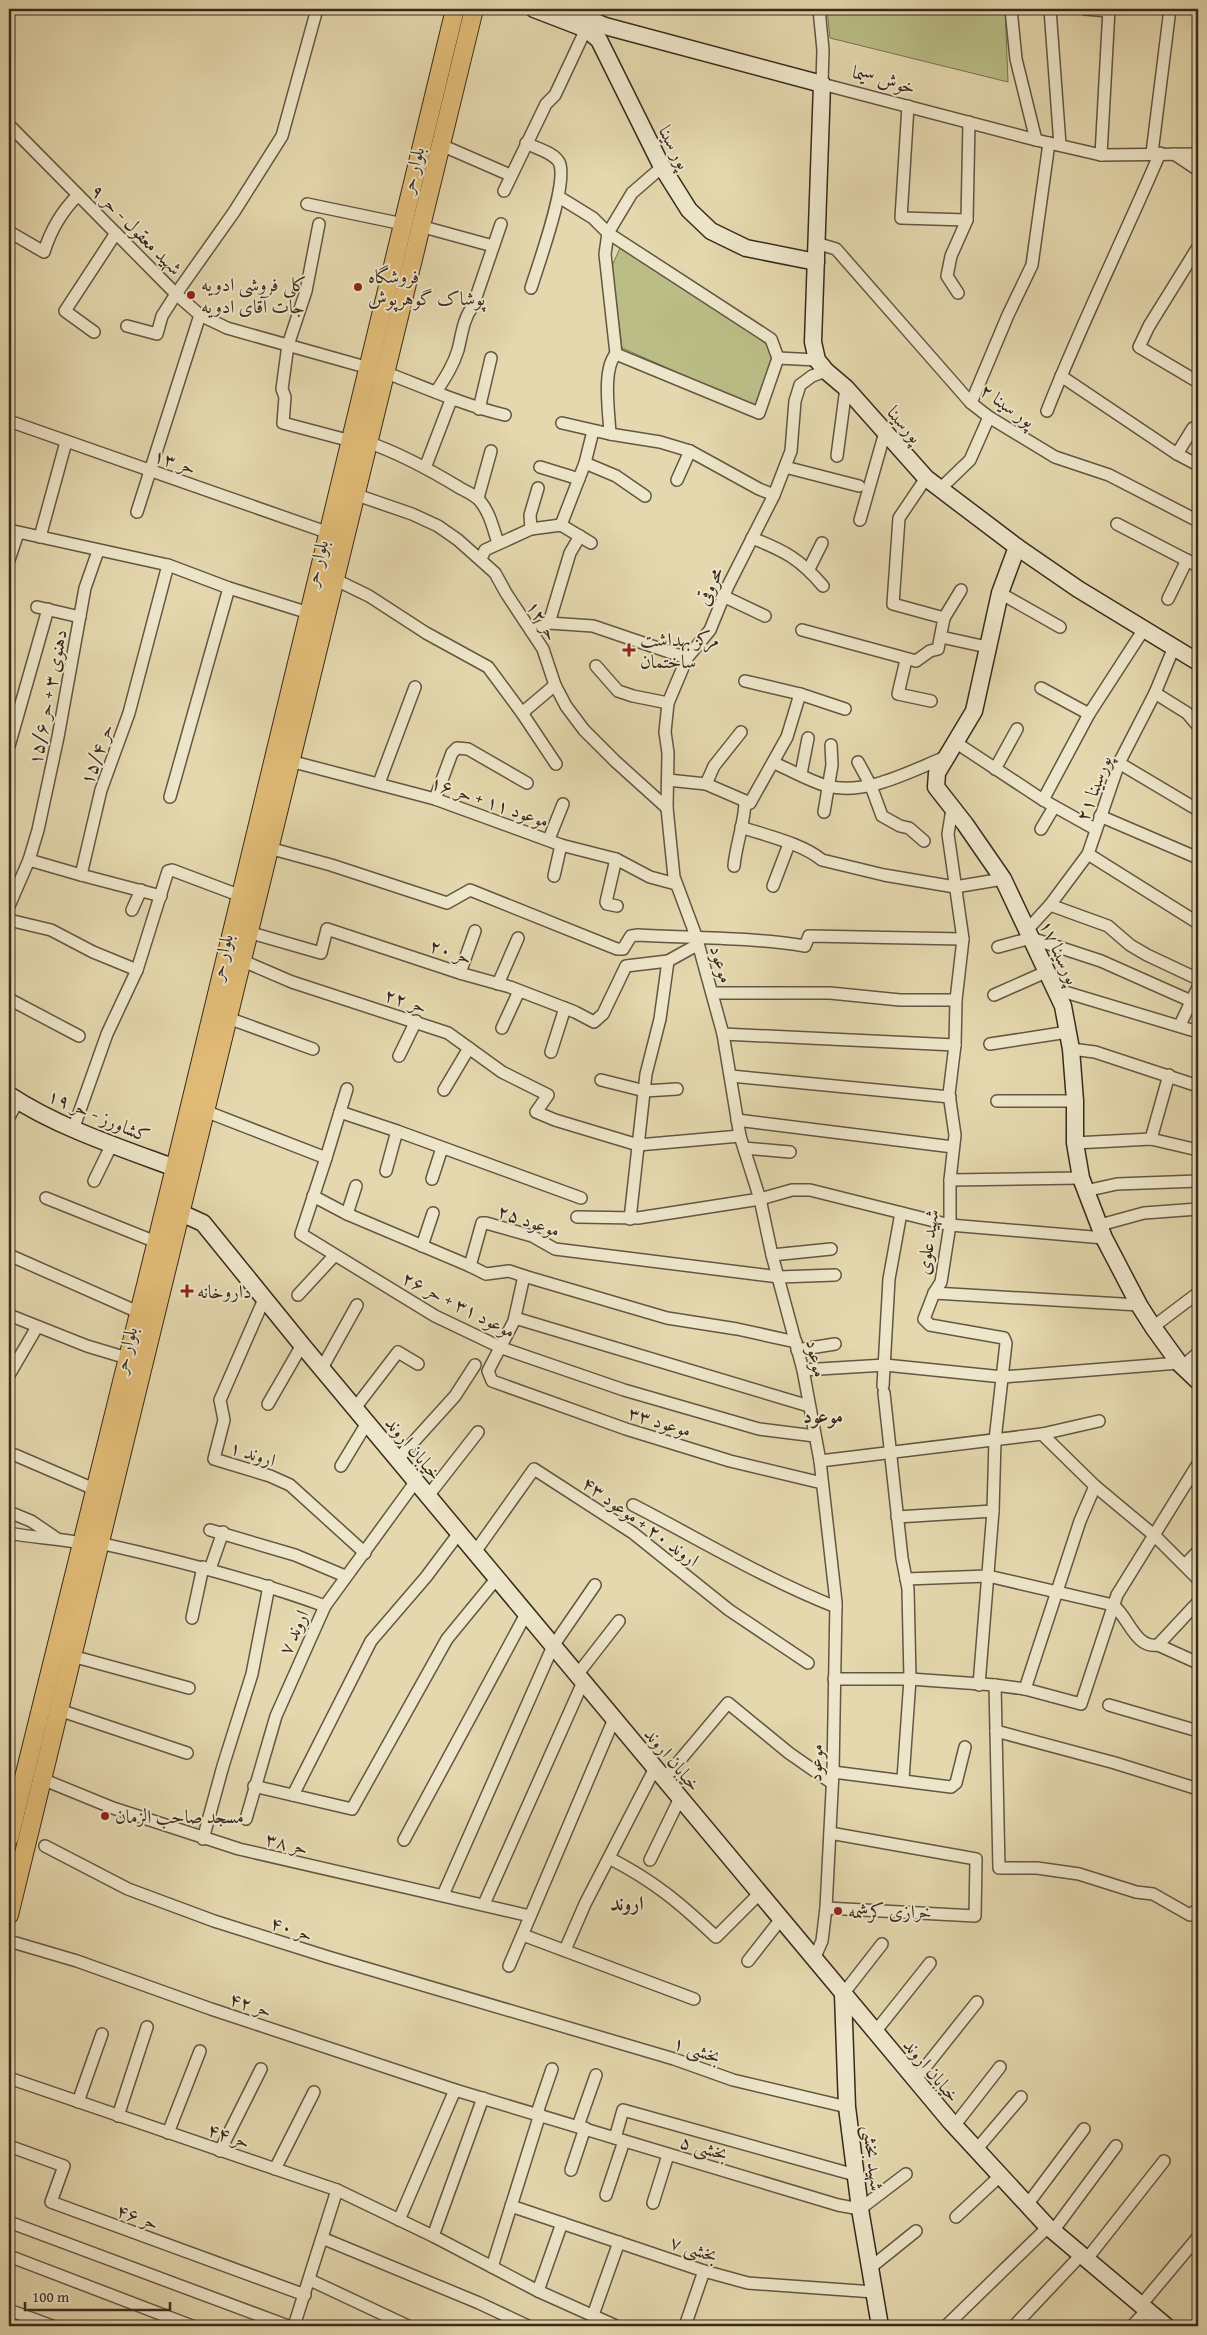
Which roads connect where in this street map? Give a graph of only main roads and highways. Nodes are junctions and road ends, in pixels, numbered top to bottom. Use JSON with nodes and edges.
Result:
{"nodes":[{"id":1,"x":454,"y":9,"type":"edge"},
{"id":2,"x":474,"y":9,"type":"edge"},
{"id":3,"x":377,"y":370,"type":"junction"},
{"id":4,"x":359,"y":441,"type":"junction"},
{"id":5,"x":173,"y":1209,"type":"junction"},
{"id":6,"x":9,"y":1838,"type":"edge"},
{"id":7,"x":9,"y":1915,"type":"edge"}],
"edges":[{"from":1,"to":3,"type":"main road","name":"بلوار حر"},
{"from":2,"to":3,"type":"main road","name":"بلوار حر"},
{"from":3,"to":4,"type":"main road","name":"بلوار حر"},
{"from":4,"to":5,"type":"main road","name":"بلوار حر"},
{"from":4,"to":5,"type":"main road","name":"بلوار حر"},
{"from":5,"to":6,"type":"main road","name":"بلوار حر"},
{"from":5,"to":7,"type":"main road","name":"بلوار حر"}]}
